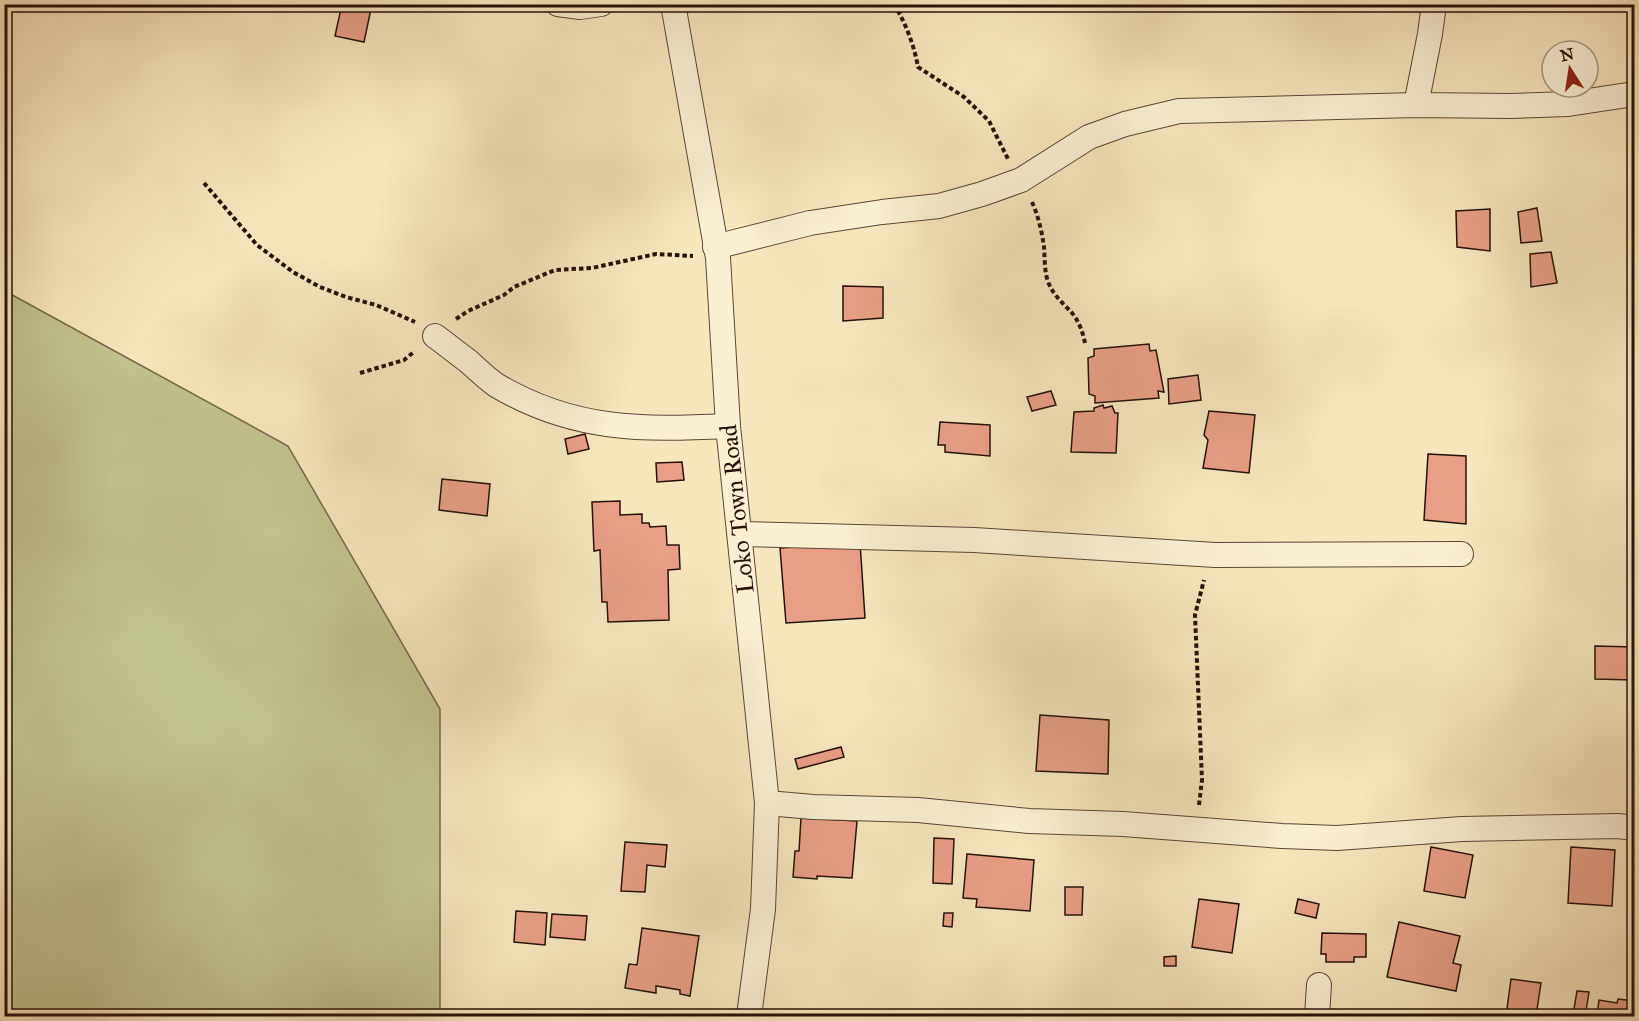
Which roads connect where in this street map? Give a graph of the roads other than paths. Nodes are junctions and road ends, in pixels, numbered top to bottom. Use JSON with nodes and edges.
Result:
{"nodes":[{"id":1,"x":558,"y":4,"type":"edge"},
{"id":2,"x":601,"y":4,"type":"edge"},
{"id":3,"x":673,"y":4,"type":"edge"},
{"id":4,"x":1434,"y":4,"type":"edge"},
{"id":5,"x":1630,"y":88,"type":"edge"},
{"id":6,"x":1416,"y":105,"type":"junction"},
{"id":7,"x":716,"y":252,"type":"junction"},
{"id":8,"x":435,"y":336,"type":"road end"},
{"id":9,"x":728,"y":426,"type":"junction"},
{"id":10,"x":740,"y":534,"type":"junction"},
{"id":11,"x":1461,"y":554,"type":"dead end"},
{"id":12,"x":767,"y":803,"type":"junction"},
{"id":13,"x":1635,"y":828,"type":"edge"},
{"id":14,"x":1319,"y":985,"type":"dead end"},
{"id":15,"x":749,"y":1017,"type":"edge"},
{"id":16,"x":1317,"y":1017,"type":"edge"}],
"edges":[{"from":1,"to":2,"type":"street"},
{"from":3,"to":7,"type":"street","name":"Loko Town Road"},
{"from":4,"to":6,"type":"street"},
{"from":5,"to":6,"type":"street"},
{"from":6,"to":7,"type":"street"},
{"from":7,"to":9,"type":"street","name":"Loko Town Road"},
{"from":8,"to":9,"type":"street"},
{"from":9,"to":10,"type":"street","name":"Loko Town Road"},
{"from":10,"to":11,"type":"street"},
{"from":10,"to":12,"type":"street","name":"Loko Town Road"},
{"from":12,"to":13,"type":"street"},
{"from":12,"to":15,"type":"street","name":"Loko Town Road"},
{"from":14,"to":16,"type":"street"}]}
